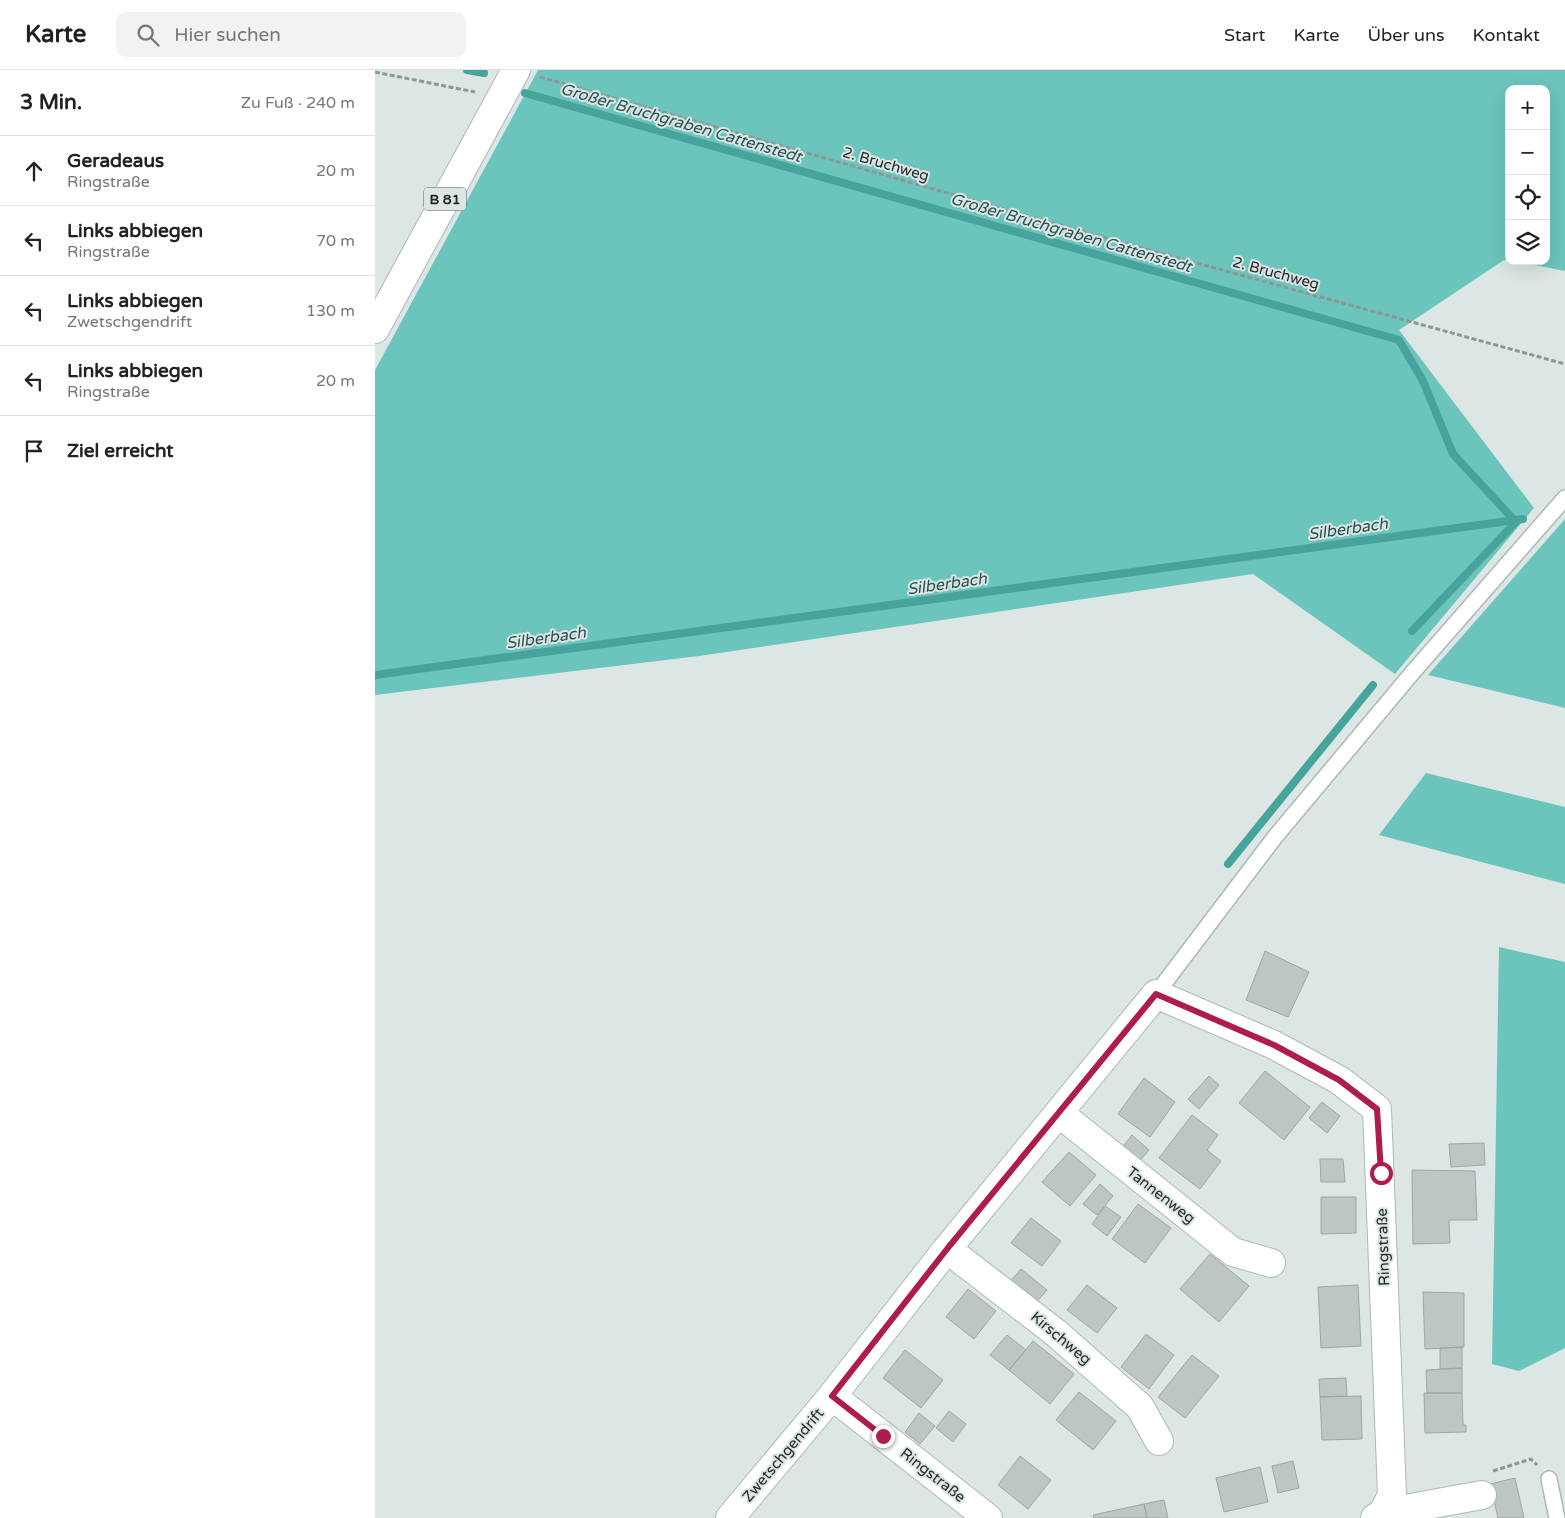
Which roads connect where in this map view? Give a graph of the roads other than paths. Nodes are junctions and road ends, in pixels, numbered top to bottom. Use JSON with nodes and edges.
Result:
{"nodes":[{"id":1,"x":526,"y":73,"type":"edge"},
{"id":2,"x":375,"y":329,"type":"edge"},
{"id":3,"x":1565,"y":498,"type":"edge"},
{"id":4,"x":1156,"y":994,"type":"junction"},
{"id":5,"x":1059,"y":1113,"type":"junction"},
{"id":6,"x":947,"y":1249,"type":"junction"},
{"id":7,"x":1271,"y":1263,"type":"dead end"},
{"id":8,"x":832,"y":1396,"type":"junction"},
{"id":9,"x":1159,"y":1441,"type":"dead end"},
{"id":10,"x":1549,"y":1479,"type":"road end"},
{"id":11,"x":1482,"y":1495,"type":"road end"},
{"id":12,"x":1379,"y":1516,"type":"edge"},
{"id":13,"x":730,"y":1518,"type":"edge"},
{"id":14,"x":988,"y":1518,"type":"edge"},
{"id":15,"x":1557,"y":1518,"type":"edge"}],
"edges":[{"from":1,"to":2,"type":"street","number":"B 81"},
{"from":3,"to":4,"type":"lane"},
{"from":4,"to":5,"type":"street","name":"Zwetschgendrift"},
{"from":4,"to":12,"type":"street","name":"Ringstraße"},
{"from":5,"to":6,"type":"street","name":"Zwetschgendrift"},
{"from":5,"to":7,"type":"street","name":"Tannenweg"},
{"from":6,"to":8,"type":"street","name":"Zwetschgendrift"},
{"from":6,"to":9,"type":"street","name":"Kirschweg"},
{"from":8,"to":13,"type":"street","name":"Zwetschgendrift"},
{"from":8,"to":14,"type":"street","name":"Ringstraße"},
{"from":10,"to":15,"type":"lane"},
{"from":11,"to":12,"type":"street","name":"Ringstraße"}]}
